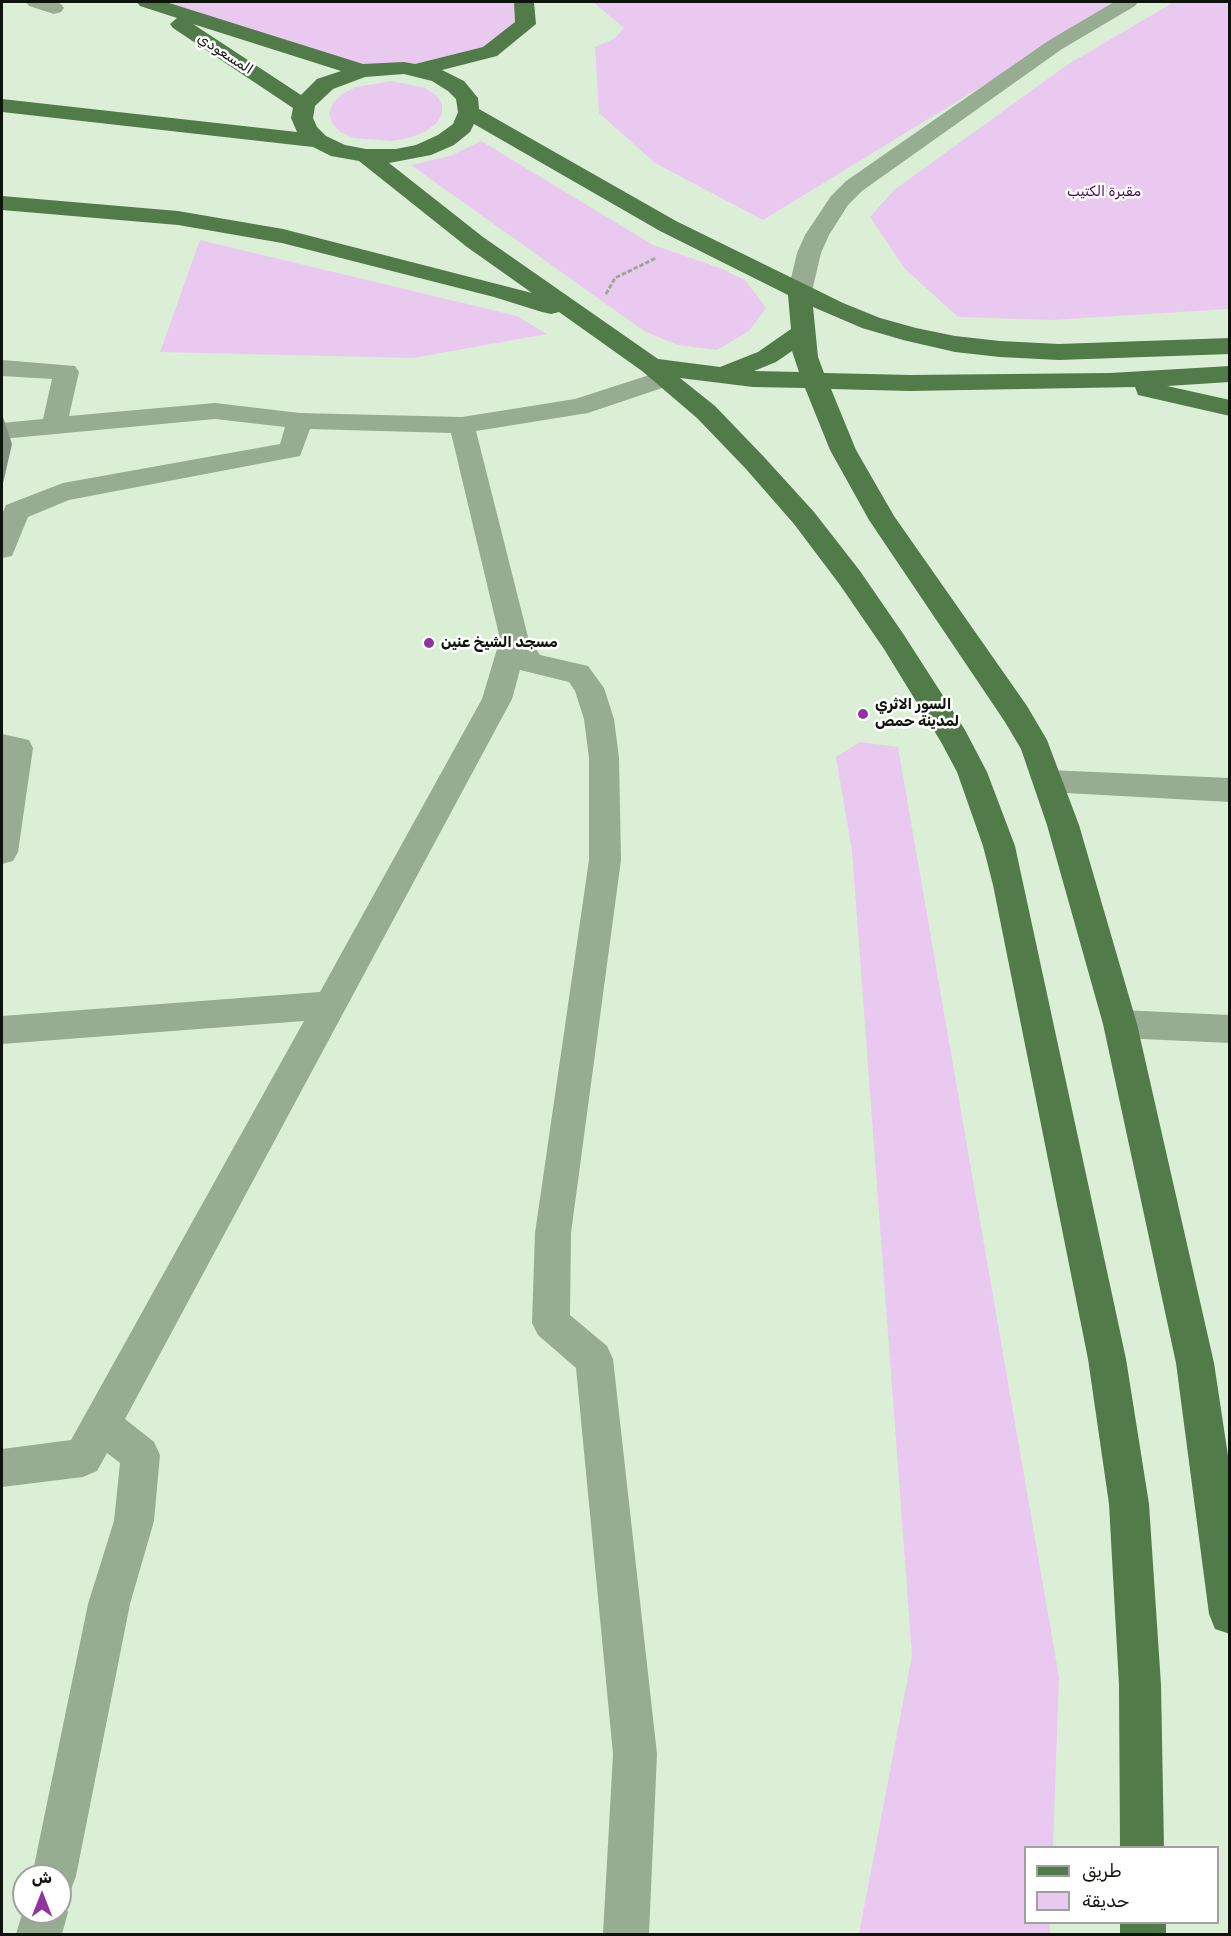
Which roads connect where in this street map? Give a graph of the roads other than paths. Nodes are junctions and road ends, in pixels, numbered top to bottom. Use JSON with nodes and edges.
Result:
{"nodes":[{"id":1,"x":146,"y":2,"type":"edge"},
{"id":2,"x":524,"y":2,"type":"edge"},
{"id":3,"x":1128,"y":2,"type":"edge"},
{"id":4,"x":417,"y":70,"type":"junction"},
{"id":5,"x":362,"y":71,"type":"junction"},
{"id":6,"x":2,"y":105,"type":"edge"},
{"id":7,"x":304,"y":106,"type":"junction"},
{"id":8,"x":469,"y":112,"type":"junction"},
{"id":9,"x":318,"y":141,"type":"junction"},
{"id":10,"x":366,"y":156,"type":"junction"},
{"id":11,"x":2,"y":203,"type":"edge"},
{"id":12,"x":800,"y":291,"type":"junction"},
{"id":13,"x":596,"y":328,"type":"junction"},
{"id":14,"x":801,"y":333,"type":"junction"},
{"id":15,"x":1230,"y":346,"type":"edge"},
{"id":16,"x":2,"y":368,"type":"edge"},
{"id":17,"x":658,"y":372,"type":"junction"},
{"id":18,"x":1230,"y":374,"type":"edge"},
{"id":19,"x":722,"y":375,"type":"junction"},
{"id":20,"x":1110,"y":381,"type":"junction"},
{"id":21,"x":814,"y":382,"type":"junction"},
{"id":22,"x":1230,"y":408,"type":"edge"},
{"id":23,"x":300,"y":421,"type":"junction"},
{"id":24,"x":462,"y":425,"type":"junction"},
{"id":25,"x":54,"y":426,"type":"junction"},
{"id":26,"x":2,"y":431,"type":"edge"},
{"id":27,"x":2,"y":549,"type":"edge"},
{"id":28,"x":514,"y":639,"type":"junction"},
{"id":29,"x":2,"y":745,"type":"edge"},
{"id":30,"x":1048,"y":780,"type":"junction"},
{"id":31,"x":1230,"y":790,"type":"edge"},
{"id":32,"x":2,"y":852,"type":"edge"},
{"id":33,"x":330,"y":1005,"type":"junction"},
{"id":34,"x":1120,"y":1024,"type":"junction"},
{"id":35,"x":1230,"y":1029,"type":"edge"},
{"id":36,"x":2,"y":1030,"type":"edge"},
{"id":37,"x":101,"y":1425,"type":"junction"},
{"id":38,"x":2,"y":1468,"type":"edge"},
{"id":39,"x":1230,"y":1614,"type":"edge"},
{"id":40,"x":1142,"y":1846,"type":"edge"},
{"id":41,"x":56,"y":1864,"type":"edge"},
{"id":42,"x":626,"y":1935,"type":"edge"}],
"edges":[{"from":1,"to":5,"type":"main road"},
{"from":1,"to":7,"type":"main road","name":"المسعودي"},
{"from":2,"to":4,"type":"main road"},
{"from":3,"to":12,"type":"street"},
{"from":4,"to":5,"type":"main road"},
{"from":4,"to":8,"type":"main road"},
{"from":5,"to":7,"type":"main road"},
{"from":6,"to":9,"type":"main road"},
{"from":7,"to":9,"type":"main road"},
{"from":8,"to":10,"type":"main road"},
{"from":8,"to":12,"type":"main road"},
{"from":9,"to":10,"type":"main road"},
{"from":10,"to":13,"type":"main road"},
{"from":11,"to":13,"type":"main road"},
{"from":12,"to":14,"type":"main road"},
{"from":12,"to":15,"type":"main road"},
{"from":13,"to":17,"type":"main road"},
{"from":14,"to":19,"type":"main road"},
{"from":14,"to":21,"type":"main road"},
{"from":16,"to":25,"type":"street"},
{"from":17,"to":19,"type":"main road"},
{"from":17,"to":24,"type":"street"},
{"from":17,"to":40,"type":"main road"},
{"from":18,"to":20,"type":"main road"},
{"from":19,"to":21,"type":"main road"},
{"from":20,"to":21,"type":"main road"},
{"from":20,"to":22,"type":"main road"},
{"from":21,"to":30,"type":"main road"},
{"from":23,"to":24,"type":"street"},
{"from":23,"to":25,"type":"street"},
{"from":23,"to":27,"type":"street"},
{"from":24,"to":28,"type":"street"},
{"from":25,"to":26,"type":"street"},
{"from":28,"to":33,"type":"street"},
{"from":28,"to":42,"type":"street"},
{"from":29,"to":32,"type":"street"},
{"from":30,"to":31,"type":"street"},
{"from":30,"to":34,"type":"main road"},
{"from":33,"to":36,"type":"street"},
{"from":33,"to":37,"type":"street"},
{"from":34,"to":35,"type":"street"},
{"from":34,"to":39,"type":"main road"},
{"from":37,"to":38,"type":"street"},
{"from":37,"to":41,"type":"street"}]}
